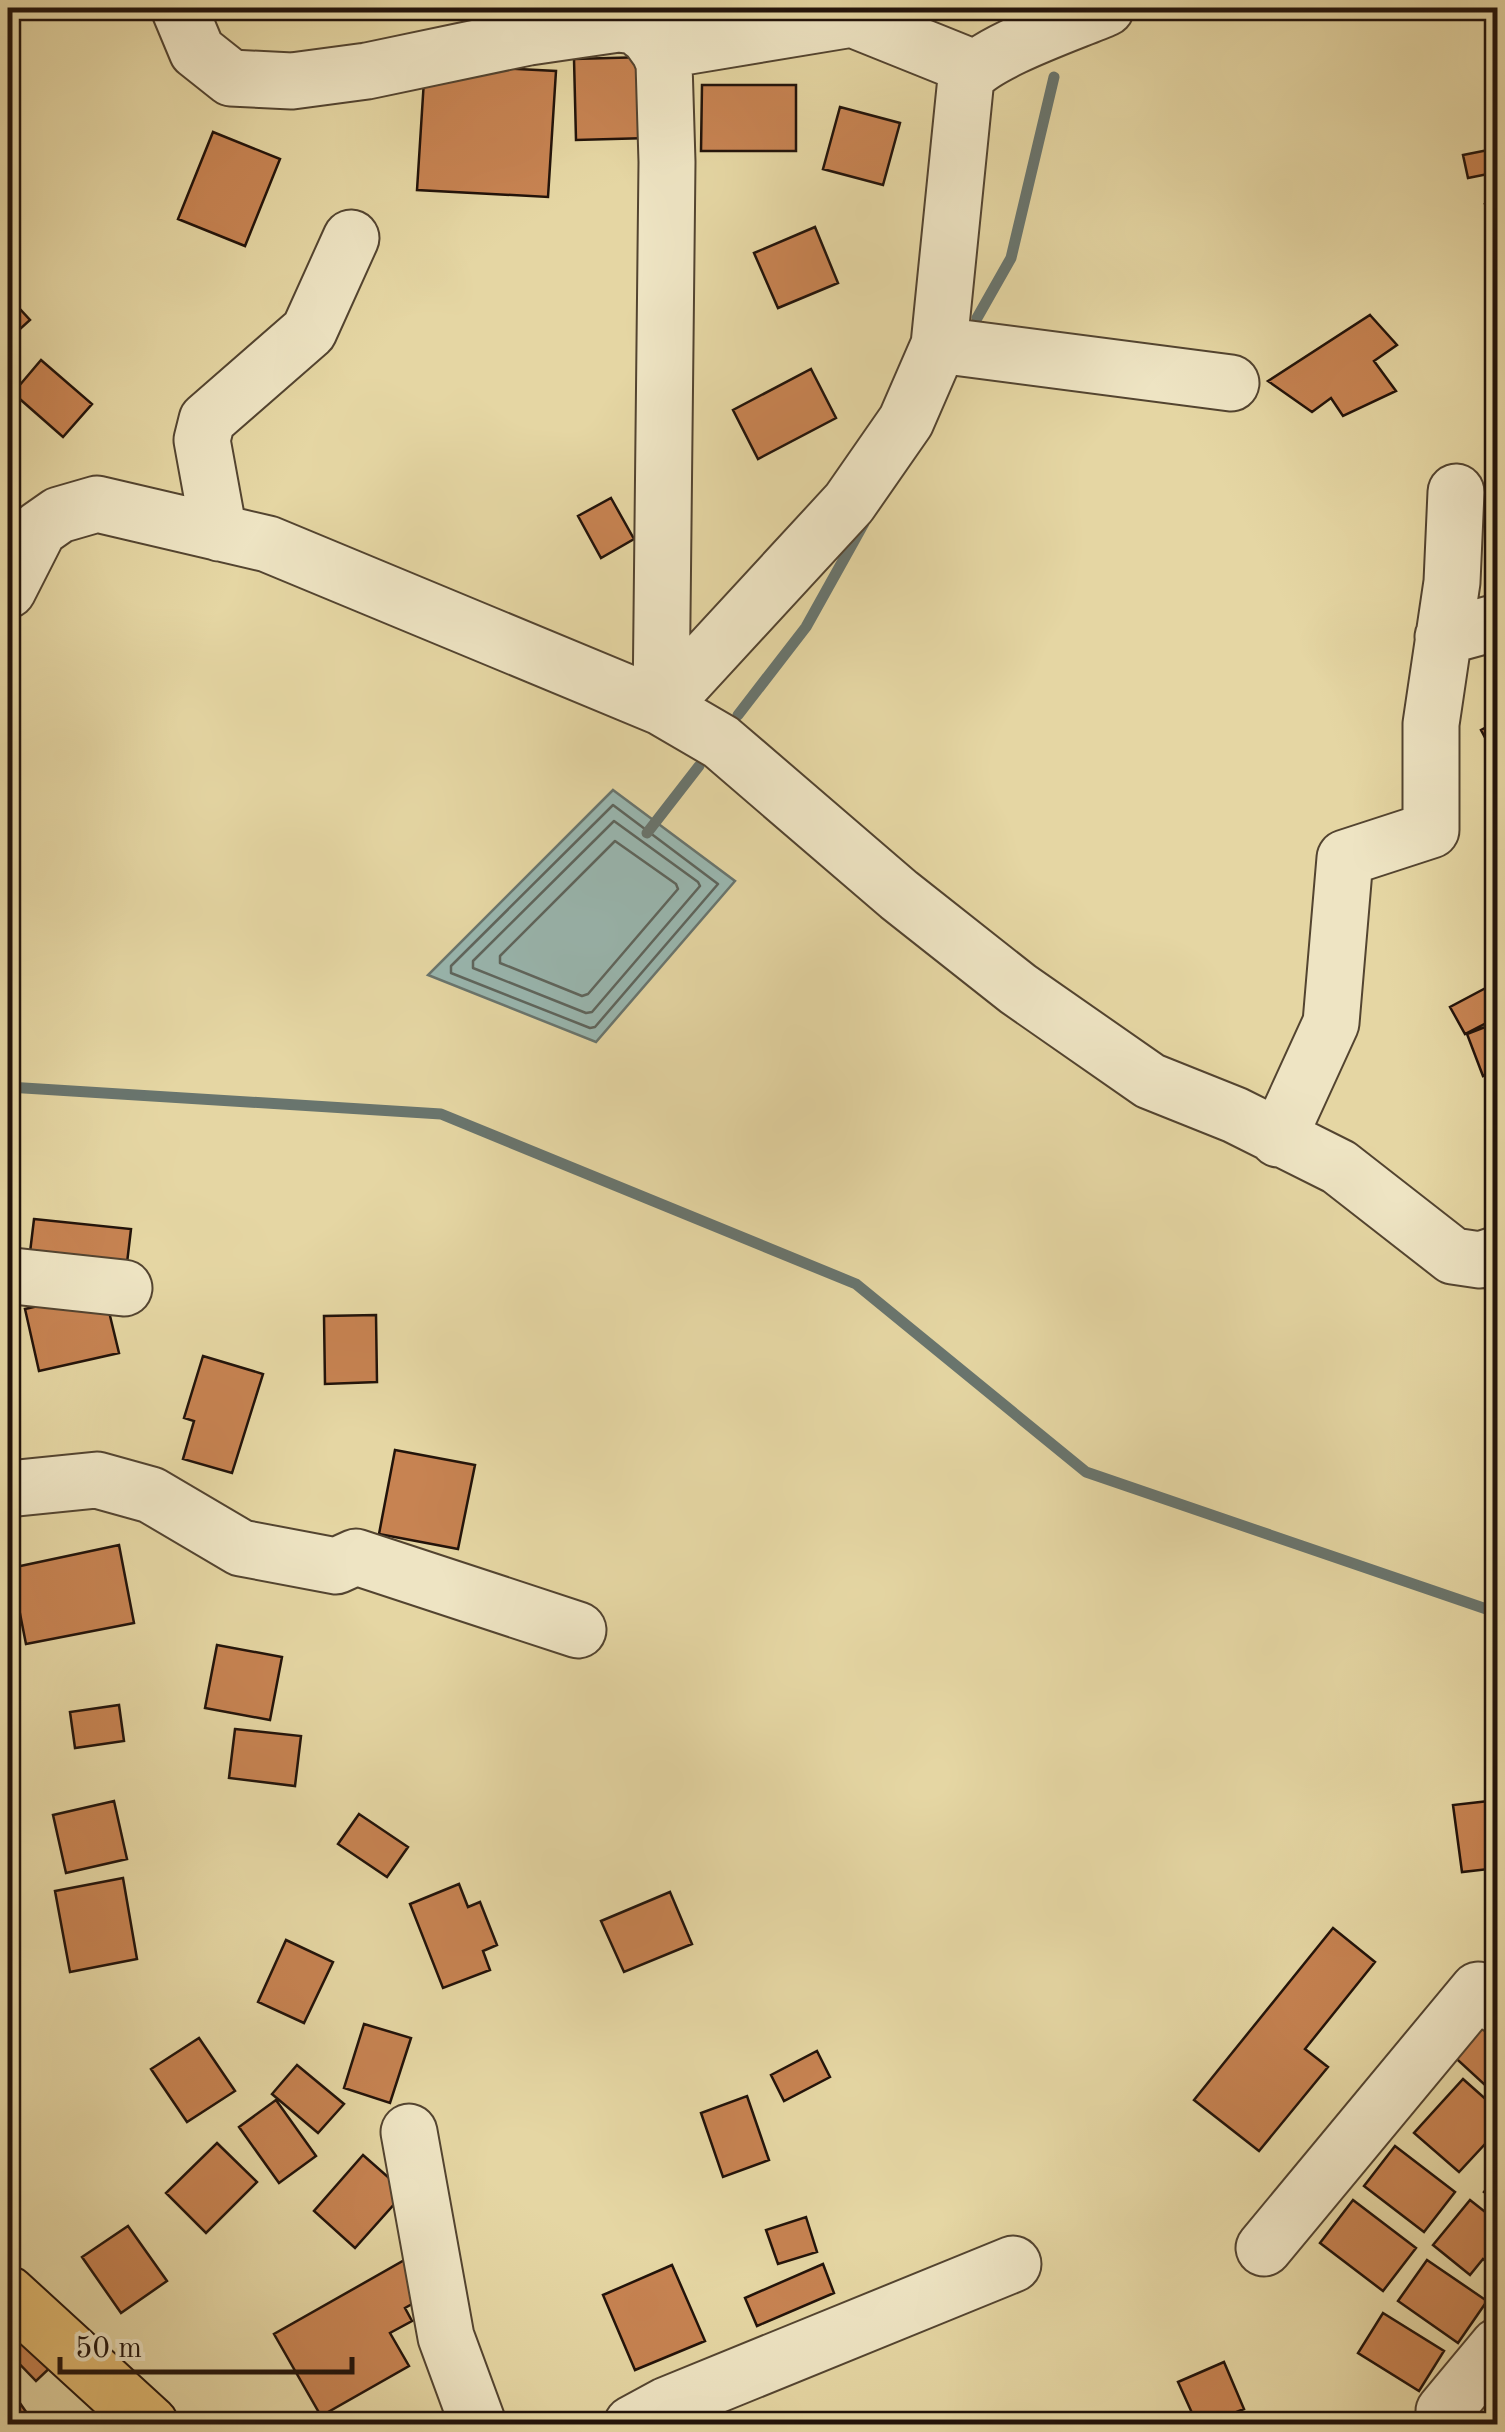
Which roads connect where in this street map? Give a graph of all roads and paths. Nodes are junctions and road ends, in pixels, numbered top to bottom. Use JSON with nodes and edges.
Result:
{"nodes":[{"id":1,"x":179,"y":8,"type":"edge"},
{"id":2,"x":1106,"y":8,"type":"edge"},
{"id":3,"x":660,"y":50,"type":"junction"},
{"id":4,"x":974,"y":68,"type":"junction"},
{"id":5,"x":351,"y":238,"type":"dead end"},
{"id":6,"x":939,"y":345,"type":"junction"},
{"id":7,"x":1231,"y":383,"type":"dead end"},
{"id":8,"x":1456,"y":492,"type":"dead end"},
{"id":9,"x":219,"y":533,"type":"junction"},
{"id":10,"x":8,"y":590,"type":"edge"},
{"id":11,"x":1498,"y":622,"type":"edge"},
{"id":12,"x":1444,"y":637,"type":"junction"},
{"id":13,"x":661,"y":707,"type":"junction"},
{"id":14,"x":1278,"y":1139,"type":"junction"},
{"id":15,"x":1492,"y":1270,"type":"edge"},
{"id":16,"x":8,"y":1278,"type":"edge"},
{"id":17,"x":124,"y":1288,"type":"dead end"},
{"id":18,"x":8,"y":1489,"type":"edge"},
{"id":19,"x":578,"y":1630,"type":"dead end"},
{"id":20,"x":1491,"y":1988,"type":"edge"},
{"id":21,"x":409,"y":2132,"type":"dead end"},
{"id":22,"x":1264,"y":2248,"type":"dead end"},
{"id":23,"x":1013,"y":2264,"type":"dead end"},
{"id":24,"x":8,"y":2294,"type":"edge"},
{"id":25,"x":1498,"y":2346,"type":"edge"},
{"id":26,"x":1444,"y":2411,"type":"dead end"},
{"id":27,"x":150,"y":2424,"type":"edge"},
{"id":28,"x":478,"y":2424,"type":"edge"},
{"id":29,"x":632,"y":2424,"type":"edge"}],
"edges":[{"from":1,"to":3,"type":"street"},
{"from":2,"to":4,"type":"street"},
{"from":3,"to":4,"type":"street"},
{"from":3,"to":13,"type":"street"},
{"from":4,"to":6,"type":"street"},
{"from":5,"to":9,"type":"street"},
{"from":6,"to":7,"type":"street"},
{"from":6,"to":13,"type":"street"},
{"from":8,"to":12,"type":"street"},
{"from":9,"to":10,"type":"street"},
{"from":9,"to":13,"type":"street"},
{"from":11,"to":12,"type":"street"},
{"from":12,"to":14,"type":"street"},
{"from":13,"to":14,"type":"street"},
{"from":14,"to":15,"type":"street"},
{"from":16,"to":17,"type":"street"},
{"from":18,"to":19,"type":"street"},
{"from":20,"to":22,"type":"street"},
{"from":21,"to":28,"type":"street"},
{"from":23,"to":29,"type":"street"},
{"from":24,"to":27,"type":"main road"},
{"from":25,"to":26,"type":"street"}]}
